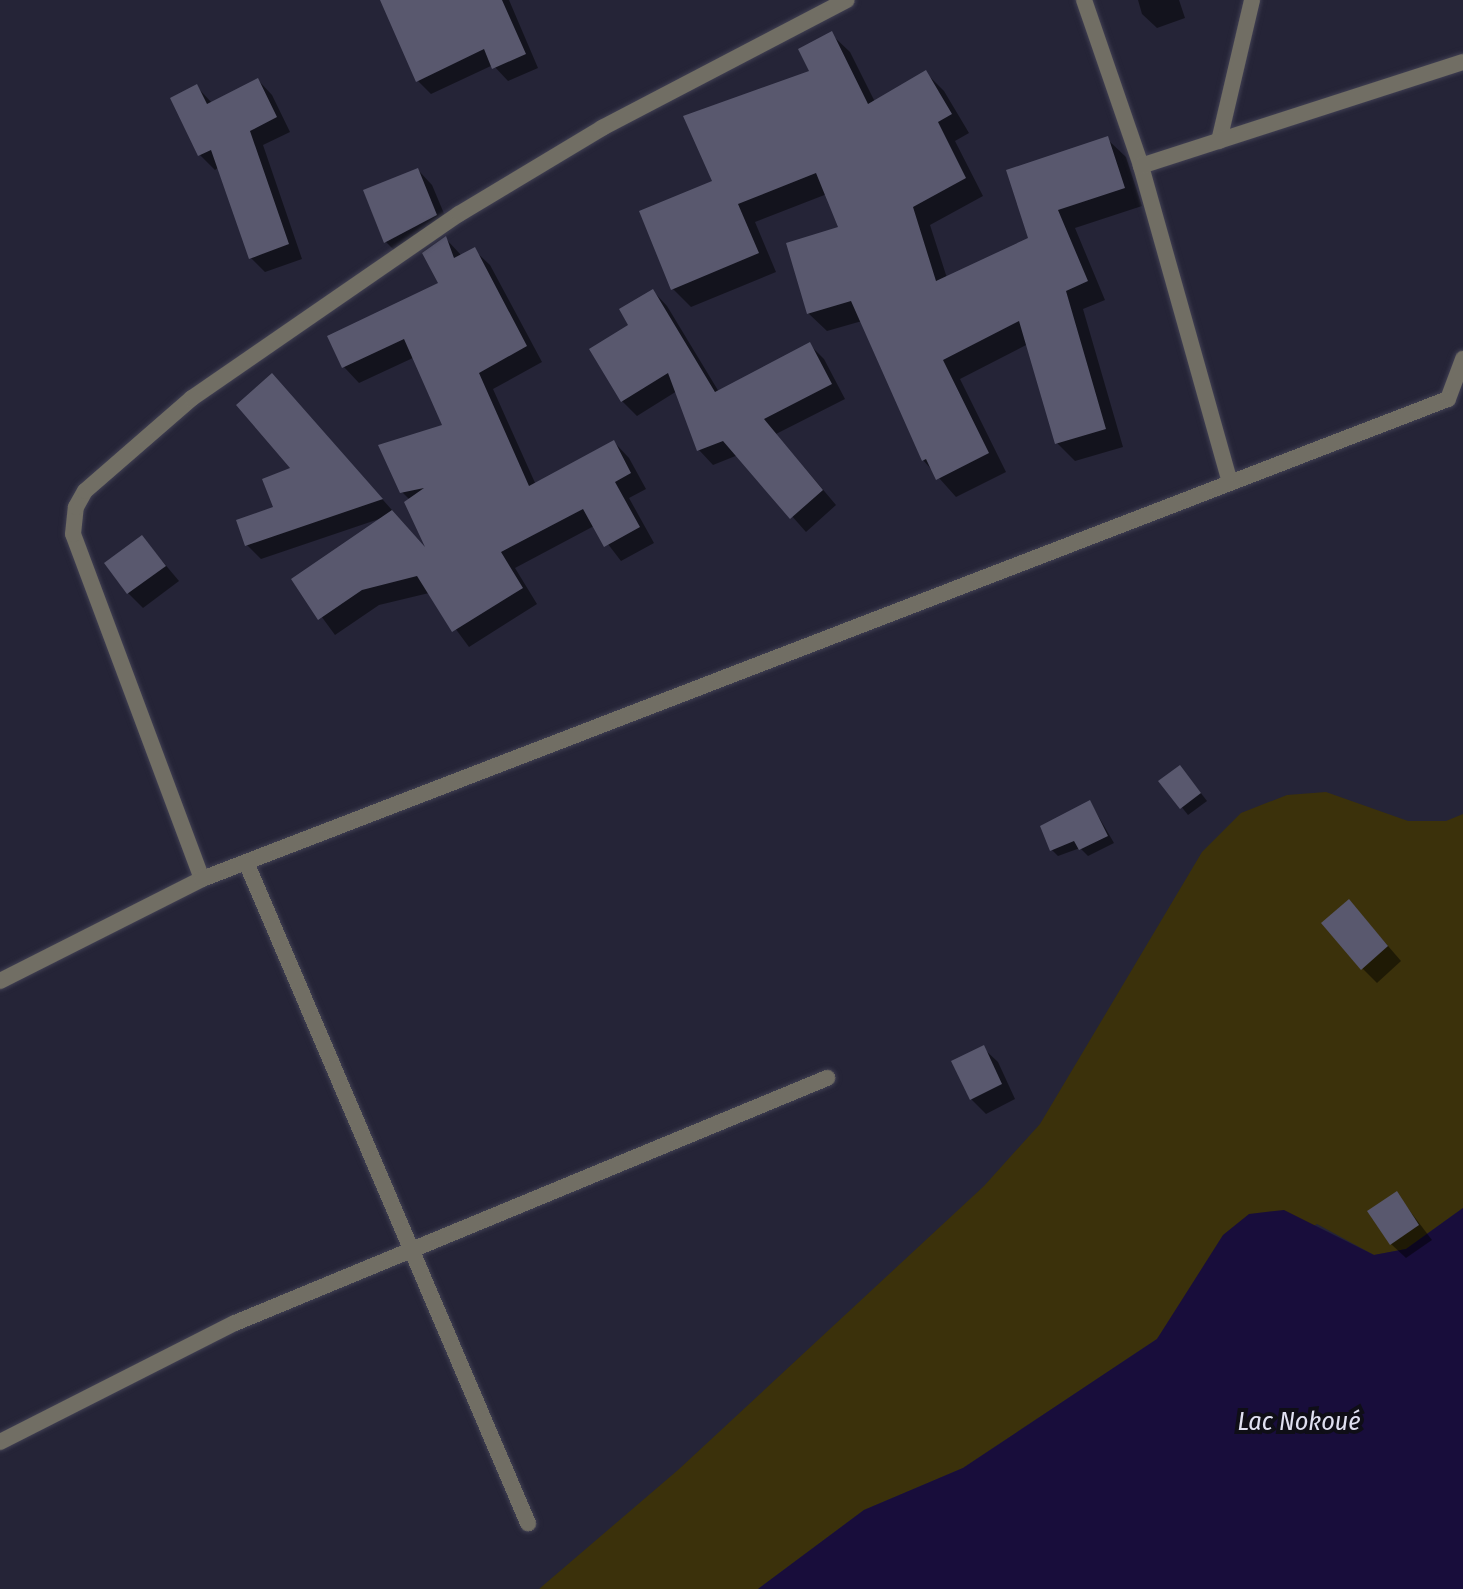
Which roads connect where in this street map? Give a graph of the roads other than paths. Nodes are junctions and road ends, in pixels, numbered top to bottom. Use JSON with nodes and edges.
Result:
{"nodes":[{"id":1,"x":847,"y":0,"type":"edge"},
{"id":2,"x":1084,"y":0,"type":"edge"},
{"id":3,"x":1252,"y":0,"type":"edge"},
{"id":4,"x":1463,"y":62,"type":"edge"},
{"id":5,"x":1219,"y":141,"type":"junction"},
{"id":6,"x":1141,"y":166,"type":"junction"},
{"id":7,"x":1463,"y":359,"type":"edge"},
{"id":8,"x":1230,"y":483,"type":"junction"},
{"id":9,"x":246,"y":862,"type":"junction"},
{"id":10,"x":202,"y":879,"type":"junction"},
{"id":11,"x":0,"y":981,"type":"edge"},
{"id":12,"x":827,"y":1078,"type":"dead end"},
{"id":13,"x":407,"y":1250,"type":"junction"},
{"id":14,"x":0,"y":1442,"type":"edge"},
{"id":15,"x":528,"y":1523,"type":"dead end"}],
"edges":[{"from":1,"to":10,"type":"street"},
{"from":2,"to":6,"type":"street"},
{"from":3,"to":5,"type":"street"},
{"from":4,"to":5,"type":"street"},
{"from":5,"to":6,"type":"street"},
{"from":6,"to":8,"type":"street"},
{"from":7,"to":8,"type":"street"},
{"from":8,"to":9,"type":"street"},
{"from":9,"to":10,"type":"street"},
{"from":9,"to":13,"type":"street"},
{"from":10,"to":11,"type":"street"},
{"from":12,"to":13,"type":"street"},
{"from":13,"to":14,"type":"street"},
{"from":13,"to":15,"type":"street"}]}
